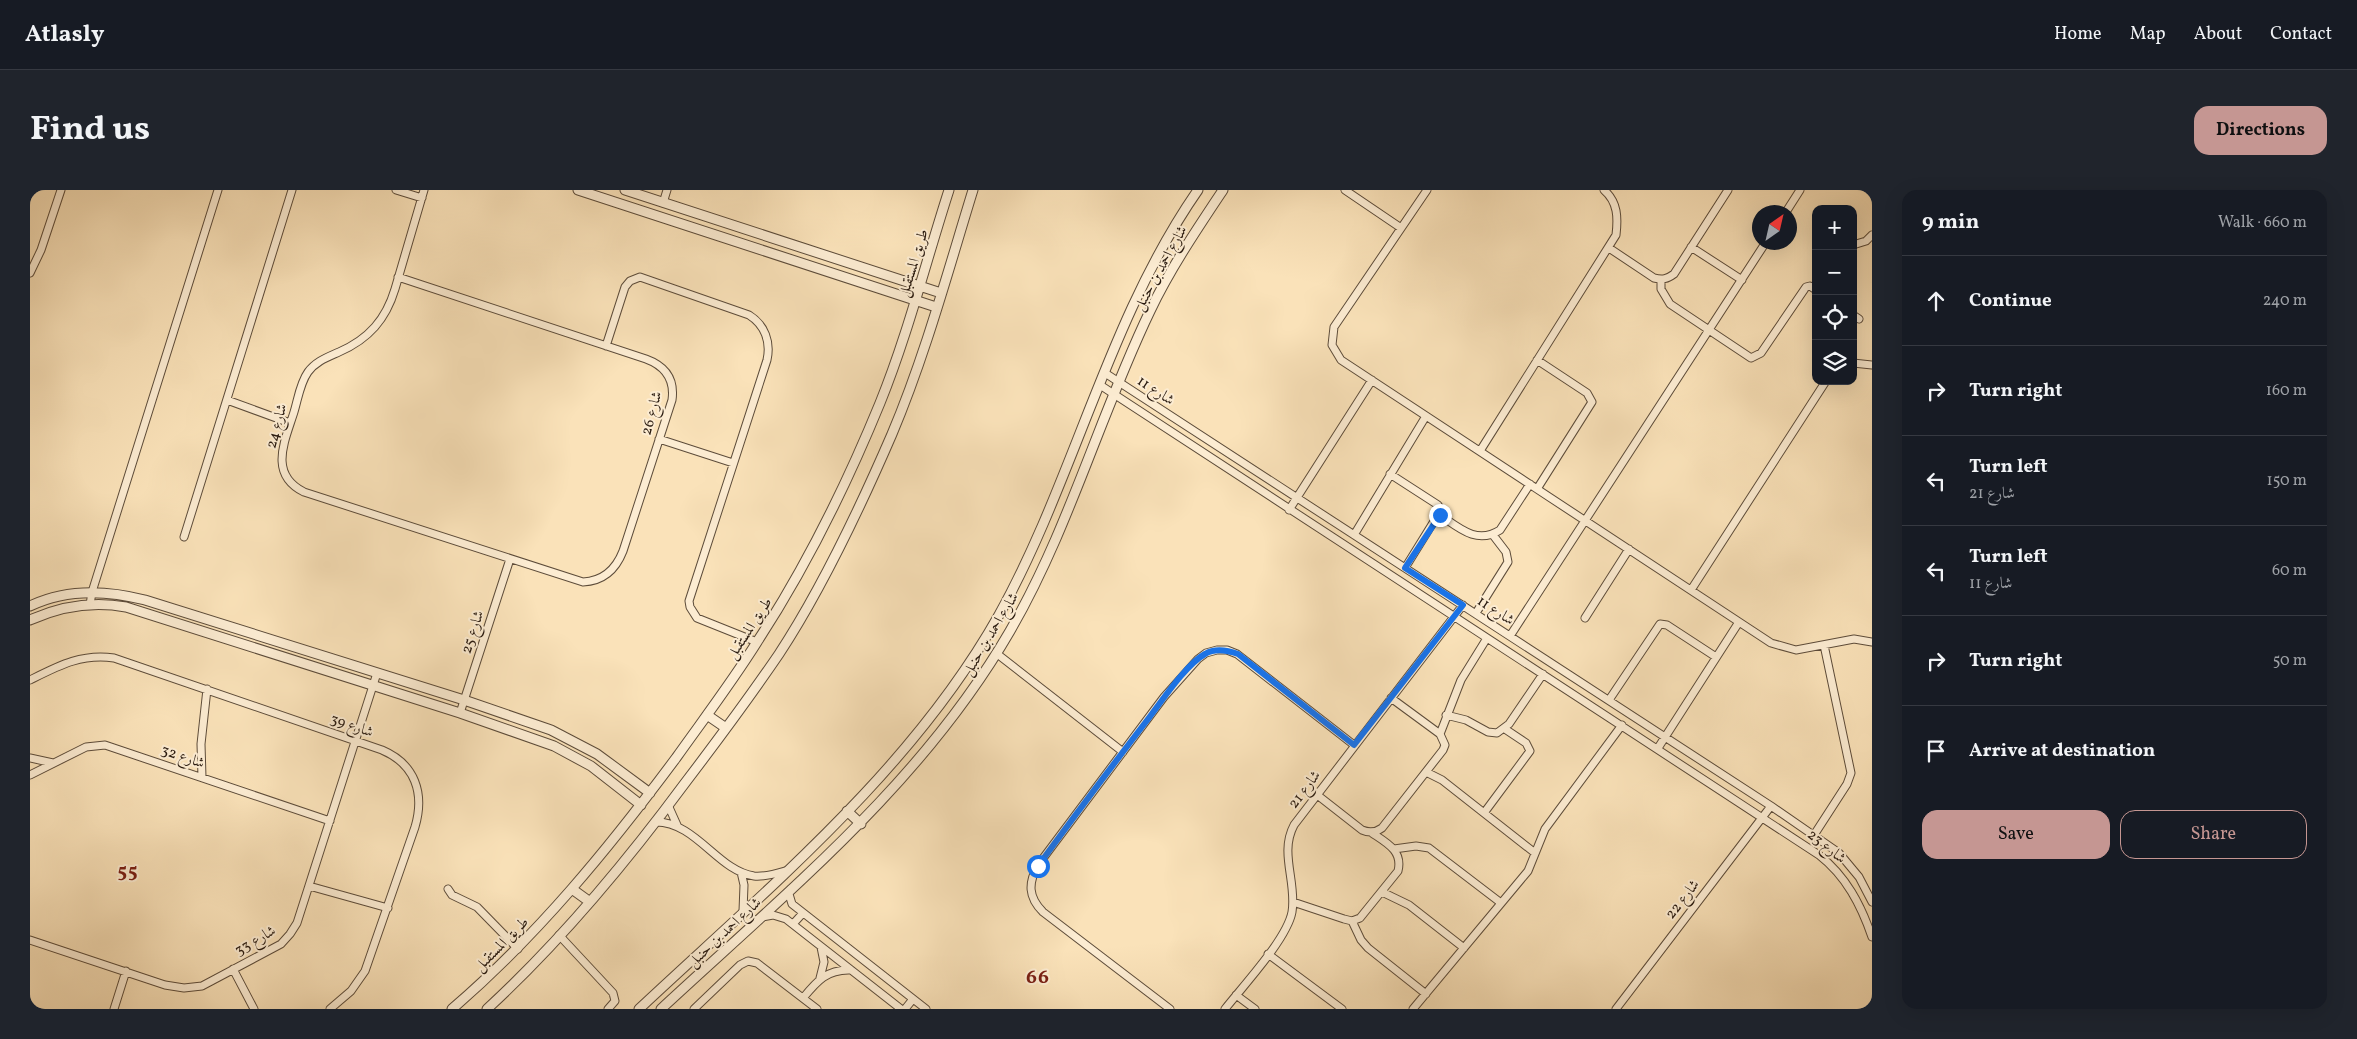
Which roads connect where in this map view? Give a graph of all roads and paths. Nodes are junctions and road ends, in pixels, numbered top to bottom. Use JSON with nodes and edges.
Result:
{"nodes":[{"id":1,"x":61,"y":190,"type":"edge"},
{"id":2,"x":218,"y":190,"type":"edge"},
{"id":3,"x":292,"y":190,"type":"edge"},
{"id":4,"x":396,"y":190,"type":"edge"},
{"id":5,"x":424,"y":190,"type":"edge"},
{"id":6,"x":578,"y":190,"type":"edge"},
{"id":7,"x":624,"y":190,"type":"edge"},
{"id":8,"x":667,"y":190,"type":"edge"},
{"id":9,"x":950,"y":190,"type":"edge"},
{"id":10,"x":973,"y":190,"type":"edge"},
{"id":11,"x":1198,"y":190,"type":"edge"},
{"id":12,"x":1223,"y":190,"type":"edge"},
{"id":13,"x":1346,"y":190,"type":"edge"},
{"id":14,"x":1427,"y":190,"type":"edge"},
{"id":15,"x":1604,"y":190,"type":"edge"},
{"id":16,"x":1728,"y":190,"type":"edge"},
{"id":17,"x":1800,"y":190,"type":"edge"},
{"id":18,"x":638,"y":194,"type":"junction"},
{"id":19,"x":422,"y":198,"type":"junction"},
{"id":20,"x":663,"y":203,"type":"junction"},
{"id":21,"x":1790,"y":205,"type":"edge"},
{"id":22,"x":635,"y":208,"type":"junction"},
{"id":23,"x":1401,"y":228,"type":"junction"},
{"id":24,"x":1872,"y":235,"type":"edge"},
{"id":25,"x":1857,"y":244,"type":"edge"},
{"id":26,"x":1691,"y":247,"type":"junction"},
{"id":27,"x":1609,"y":248,"type":"junction"},
{"id":28,"x":1761,"y":250,"type":"edge"},
{"id":29,"x":30,"y":273,"type":"edge"},
{"id":30,"x":398,"y":277,"type":"junction"},
{"id":31,"x":1661,"y":280,"type":"junction"},
{"id":32,"x":1742,"y":280,"type":"junction"},
{"id":33,"x":920,"y":285,"type":"junction"},
{"id":34,"x":1812,"y":287,"type":"edge"},
{"id":35,"x":941,"y":293,"type":"junction"},
{"id":36,"x":916,"y":300,"type":"junction"},
{"id":37,"x":936,"y":307,"type":"junction"},
{"id":38,"x":1709,"y":331,"type":"junction"},
{"id":39,"x":606,"y":346,"type":"junction"},
{"id":40,"x":1537,"y":360,"type":"junction"},
{"id":41,"x":1857,"y":363,"type":"edge"},
{"id":42,"x":1872,"y":365,"type":"edge"},
{"id":43,"x":1105,"y":374,"type":"junction"},
{"id":44,"x":1372,"y":380,"type":"junction"},
{"id":45,"x":1119,"y":382,"type":"junction"},
{"id":46,"x":1100,"y":385,"type":"junction"},
{"id":47,"x":1823,"y":385,"type":"edge"},
{"id":48,"x":1114,"y":394,"type":"junction"},
{"id":49,"x":227,"y":400,"type":"junction"},
{"id":50,"x":1146,"y":400,"type":"junction"},
{"id":51,"x":1139,"y":411,"type":"junction"},
{"id":52,"x":1426,"y":416,"type":"junction"},
{"id":53,"x":290,"y":423,"type":"junction"},
{"id":54,"x":659,"y":440,"type":"junction"},
{"id":55,"x":1480,"y":451,"type":"junction"},
{"id":56,"x":733,"y":463,"type":"junction"},
{"id":57,"x":1390,"y":474,"type":"junction"},
{"id":58,"x":1530,"y":484,"type":"junction"},
{"id":59,"x":1538,"y":489,"type":"junction"},
{"id":60,"x":1296,"y":498,"type":"junction"},
{"id":61,"x":1289,"y":510,"type":"junction"},
{"id":62,"x":1440,"y":515,"type":"junction"},
{"id":63,"x":1585,"y":520,"type":"junction"},
{"id":64,"x":1354,"y":535,"type":"junction"},
{"id":65,"x":1493,"y":535,"type":"junction"},
{"id":66,"x":184,"y":537,"type":"dead end"},
{"id":67,"x":1629,"y":549,"type":"junction"},
{"id":68,"x":510,"y":559,"type":"junction"},
{"id":69,"x":1405,"y":568,"type":"junction"},
{"id":70,"x":1691,"y":590,"type":"junction"},
{"id":71,"x":92,"y":592,"type":"junction"},
{"id":72,"x":90,"y":605,"type":"junction"},
{"id":73,"x":1463,"y":605,"type":"junction"},
{"id":74,"x":30,"y":606,"type":"edge"},
{"id":75,"x":1476,"y":613,"type":"junction"},
{"id":76,"x":1454,"y":617,"type":"junction"},
{"id":77,"x":1585,"y":618,"type":"dead end"},
{"id":78,"x":30,"y":620,"type":"edge"},
{"id":79,"x":1739,"y":622,"type":"junction"},
{"id":80,"x":1510,"y":636,"type":"junction"},
{"id":81,"x":1487,"y":638,"type":"junction"},
{"id":82,"x":757,"y":642,"type":"junction"},
{"id":83,"x":1872,"y":642,"type":"edge"},
{"id":84,"x":1824,"y":645,"type":"junction"},
{"id":85,"x":996,"y":653,"type":"junction"},
{"id":86,"x":1716,"y":657,"type":"junction"},
{"id":87,"x":377,"y":673,"type":"junction"},
{"id":88,"x":1544,"y":674,"type":"junction"},
{"id":89,"x":30,"y":680,"type":"edge"},
{"id":90,"x":373,"y":686,"type":"junction"},
{"id":91,"x":207,"y":689,"type":"junction"},
{"id":92,"x":1391,"y":698,"type":"junction"},
{"id":93,"x":464,"y":700,"type":"junction"},
{"id":94,"x":1610,"y":700,"type":"junction"},
{"id":95,"x":460,"y":713,"type":"junction"},
{"id":96,"x":707,"y":715,"type":"junction"},
{"id":97,"x":1446,"y":715,"type":"junction"},
{"id":98,"x":1622,"y":725,"type":"junction"},
{"id":99,"x":726,"y":728,"type":"junction"},
{"id":100,"x":1505,"y":729,"type":"junction"},
{"id":101,"x":1440,"y":734,"type":"junction"},
{"id":102,"x":1665,"y":737,"type":"junction"},
{"id":103,"x":355,"y":741,"type":"junction"},
{"id":104,"x":1354,"y":745,"type":"junction"},
{"id":105,"x":1658,"y":748,"type":"junction"},
{"id":106,"x":1123,"y":752,"type":"junction"},
{"id":107,"x":30,"y":758,"type":"edge"},
{"id":108,"x":54,"y":763,"type":"junction"},
{"id":109,"x":1426,"y":772,"type":"junction"},
{"id":110,"x":30,"y":775,"type":"edge"},
{"id":111,"x":202,"y":777,"type":"junction"},
{"id":112,"x":650,"y":793,"type":"junction"},
{"id":113,"x":1316,"y":794,"type":"junction"},
{"id":114,"x":641,"y":805,"type":"junction"},
{"id":115,"x":668,"y":806,"type":"junction"},
{"id":116,"x":1771,"y":806,"type":"junction"},
{"id":117,"x":847,"y":811,"type":"junction"},
{"id":118,"x":1484,"y":813,"type":"junction"},
{"id":119,"x":1762,"y":816,"type":"junction"},
{"id":120,"x":330,"y":820,"type":"junction"},
{"id":121,"x":656,"y":822,"type":"junction"},
{"id":122,"x":861,"y":824,"type":"junction"},
{"id":123,"x":677,"y":825,"type":"junction"},
{"id":124,"x":1372,"y":833,"type":"junction"},
{"id":125,"x":1814,"y":836,"type":"junction"},
{"id":126,"x":1394,"y":849,"type":"junction"},
{"id":127,"x":1535,"y":853,"type":"junction"},
{"id":128,"x":785,"y":871,"type":"junction"},
{"id":129,"x":741,"y":872,"type":"junction"},
{"id":130,"x":309,"y":886,"type":"junction"},
{"id":131,"x":448,"y":889,"type":"dead end"},
{"id":132,"x":572,"y":889,"type":"junction"},
{"id":133,"x":790,"y":889,"type":"junction"},
{"id":134,"x":1382,"y":892,"type":"junction"},
{"id":135,"x":590,"y":902,"type":"junction"},
{"id":136,"x":1293,"y":902,"type":"junction"},
{"id":137,"x":1872,"y":902,"type":"edge"},
{"id":138,"x":1501,"y":903,"type":"junction"},
{"id":139,"x":388,"y":908,"type":"junction"},
{"id":140,"x":743,"y":911,"type":"junction"},
{"id":141,"x":803,"y":912,"type":"junction"},
{"id":142,"x":759,"y":918,"type":"junction"},
{"id":143,"x":1352,"y":921,"type":"junction"},
{"id":144,"x":793,"y":924,"type":"junction"},
{"id":145,"x":559,"y":935,"type":"junction"},
{"id":146,"x":1872,"y":937,"type":"edge"},
{"id":147,"x":30,"y":940,"type":"edge"},
{"id":148,"x":821,"y":946,"type":"junction"},
{"id":149,"x":518,"y":948,"type":"junction"},
{"id":150,"x":1464,"y":948,"type":"junction"},
{"id":151,"x":1268,"y":954,"type":"junction"},
{"id":152,"x":233,"y":969,"type":"junction"},
{"id":153,"x":852,"y":970,"type":"junction"},
{"id":154,"x":126,"y":971,"type":"junction"},
{"id":155,"x":820,"y":978,"type":"junction"},
{"id":156,"x":1236,"y":994,"type":"junction"},
{"id":157,"x":1426,"y":994,"type":"junction"},
{"id":158,"x":803,"y":998,"type":"junction"},
{"id":159,"x":913,"y":999,"type":"junction"},
{"id":160,"x":642,"y":1008,"type":"edge"},
{"id":161,"x":114,"y":1009,"type":"edge"},
{"id":162,"x":254,"y":1009,"type":"edge"},
{"id":163,"x":330,"y":1009,"type":"edge"},
{"id":164,"x":452,"y":1009,"type":"edge"},
{"id":165,"x":487,"y":1009,"type":"edge"},
{"id":166,"x":608,"y":1009,"type":"edge"},
{"id":167,"x":661,"y":1009,"type":"edge"},
{"id":168,"x":694,"y":1009,"type":"edge"},
{"id":169,"x":817,"y":1009,"type":"edge"},
{"id":170,"x":901,"y":1009,"type":"edge"},
{"id":171,"x":905,"y":1009,"type":"edge"},
{"id":172,"x":926,"y":1009,"type":"edge"},
{"id":173,"x":1170,"y":1009,"type":"edge"},
{"id":174,"x":1225,"y":1009,"type":"edge"},
{"id":175,"x":1255,"y":1009,"type":"edge"},
{"id":176,"x":1342,"y":1009,"type":"edge"},
{"id":177,"x":1413,"y":1009,"type":"edge"},
{"id":178,"x":1616,"y":1009,"type":"edge"}],
"edges":[{"from":1,"to":29,"type":"street"},
{"from":2,"to":71,"type":"street"},
{"from":3,"to":49,"type":"street"},
{"from":4,"to":19,"type":"street"},
{"from":5,"to":19,"type":"street","name":"شارع 24"},
{"from":6,"to":22,"type":"street"},
{"from":7,"to":18,"type":"street"},
{"from":8,"to":20,"type":"street"},
{"from":9,"to":33,"type":"street","name":"طريق المستقبل"},
{"from":10,"to":35,"type":"street"},
{"from":11,"to":43,"type":"street","name":"شارع احمد بن حنبل"},
{"from":12,"to":45,"type":"street","name":"شارع احمد بن حنبل"},
{"from":13,"to":23,"type":"street"},
{"from":14,"to":23,"type":"street"},
{"from":15,"to":27,"type":"street"},
{"from":16,"to":26,"type":"street"},
{"from":17,"to":21,"type":"street"},
{"from":18,"to":20,"type":"street"},
{"from":18,"to":22,"type":"street"},
{"from":19,"to":30,"type":"street","name":"شارع 24"},
{"from":20,"to":33,"type":"street"},
{"from":22,"to":36,"type":"street"},
{"from":23,"to":44,"type":"street"},
{"from":24,"to":25,"type":"street"},
{"from":26,"to":31,"type":"street"},
{"from":26,"to":32,"type":"street"},
{"from":27,"to":31,"type":"street"},
{"from":27,"to":40,"type":"street"},
{"from":28,"to":32,"type":"street"},
{"from":30,"to":39,"type":"street","name":"شارع 26"},
{"from":30,"to":53,"type":"street","name":"شارع 24"},
{"from":31,"to":38,"type":"street"},
{"from":32,"to":38,"type":"street"},
{"from":33,"to":35,"type":"street"},
{"from":33,"to":36,"type":"street","name":"طريق المستقبل"},
{"from":34,"to":38,"type":"street"},
{"from":35,"to":37,"type":"street"},
{"from":36,"to":37,"type":"street"},
{"from":36,"to":82,"type":"street","name":"طريق المستقبل"},
{"from":37,"to":99,"type":"street"},
{"from":38,"to":63,"type":"street"},
{"from":39,"to":54,"type":"street","name":"شارع 26"},
{"from":39,"to":56,"type":"street"},
{"from":40,"to":55,"type":"street"},
{"from":40,"to":59,"type":"street"},
{"from":41,"to":42,"type":"street"},
{"from":43,"to":45,"type":"street","name":"شارع 11"},
{"from":43,"to":46,"type":"street","name":"شارع احمد بن حنبل"},
{"from":44,"to":52,"type":"street"},
{"from":44,"to":60,"type":"street"},
{"from":45,"to":48,"type":"street","name":"شارع احمد بن حنبل"},
{"from":45,"to":50,"type":"street","name":"شارع 11"},
{"from":46,"to":48,"type":"street","name":"شارع 11"},
{"from":46,"to":117,"type":"street","name":"شارع احمد بن حنبل"},
{"from":47,"to":70,"type":"street"},
{"from":48,"to":51,"type":"street","name":"شارع 11"},
{"from":48,"to":85,"type":"street","name":"شارع احمد بن حنبل"},
{"from":49,"to":53,"type":"street"},
{"from":49,"to":66,"type":"street"},
{"from":50,"to":51,"type":"street"},
{"from":50,"to":60,"type":"street","name":"شارع 11"},
{"from":51,"to":61,"type":"street","name":"شارع 11"},
{"from":52,"to":55,"type":"street"},
{"from":52,"to":57,"type":"street"},
{"from":53,"to":68,"type":"street","name":"شارع 24"},
{"from":54,"to":56,"type":"street"},
{"from":54,"to":68,"type":"street","name":"شارع 26"},
{"from":55,"to":58,"type":"street"},
{"from":56,"to":82,"type":"street"},
{"from":57,"to":62,"type":"street"},
{"from":57,"to":64,"type":"street"},
{"from":58,"to":59,"type":"street"},
{"from":58,"to":65,"type":"street"},
{"from":59,"to":63,"type":"street"},
{"from":60,"to":61,"type":"street"},
{"from":60,"to":64,"type":"street","name":"شارع 11"},
{"from":61,"to":76,"type":"street","name":"شارع 11"},
{"from":62,"to":65,"type":"street"},
{"from":62,"to":69,"type":"street"},
{"from":63,"to":67,"type":"street"},
{"from":63,"to":80,"type":"street"},
{"from":64,"to":69,"type":"street","name":"شارع 11"},
{"from":65,"to":75,"type":"street"},
{"from":67,"to":70,"type":"street"},
{"from":67,"to":77,"type":"street"},
{"from":68,"to":93,"type":"street","name":"شارع 25"},
{"from":69,"to":73,"type":"street","name":"شارع 11"},
{"from":70,"to":79,"type":"street"},
{"from":71,"to":72,"type":"street"},
{"from":71,"to":74,"type":"street"},
{"from":71,"to":87,"type":"street"},
{"from":72,"to":78,"type":"street"},
{"from":72,"to":90,"type":"street"},
{"from":73,"to":75,"type":"street","name":"شارع 11"},
{"from":73,"to":76,"type":"street","name":"شارع 21"},
{"from":75,"to":80,"type":"street","name":"شارع 11"},
{"from":76,"to":81,"type":"street","name":"شارع 11"},
{"from":76,"to":92,"type":"street","name":"شارع 21"},
{"from":79,"to":84,"type":"street"},
{"from":79,"to":86,"type":"street"},
{"from":80,"to":94,"type":"street","name":"شارع 11"},
{"from":81,"to":88,"type":"street","name":"شارع 11"},
{"from":81,"to":97,"type":"street"},
{"from":82,"to":96,"type":"street","name":"طريق المستقبل"},
{"from":83,"to":84,"type":"street"},
{"from":84,"to":125,"type":"street"},
{"from":85,"to":106,"type":"street"},
{"from":85,"to":122,"type":"street","name":"شارع احمد بن حنبل"},
{"from":86,"to":94,"type":"street"},
{"from":86,"to":102,"type":"street"},
{"from":87,"to":90,"type":"street","name":"شارع 33"},
{"from":87,"to":93,"type":"street"},
{"from":88,"to":98,"type":"street","name":"شارع 11"},
{"from":88,"to":100,"type":"street"},
{"from":89,"to":91,"type":"street","name":"شارع 39"},
{"from":90,"to":95,"type":"street"},
{"from":90,"to":103,"type":"street","name":"شارع 33"},
{"from":91,"to":103,"type":"street","name":"شارع 39"},
{"from":91,"to":111,"type":"street"},
{"from":92,"to":101,"type":"street"},
{"from":92,"to":104,"type":"street","name":"شارع 21"},
{"from":93,"to":95,"type":"street","name":"شارع 25"},
{"from":93,"to":112,"type":"street"},
{"from":94,"to":102,"type":"street","name":"شارع 11"},
{"from":95,"to":114,"type":"street"},
{"from":96,"to":99,"type":"street"},
{"from":96,"to":112,"type":"street","name":"طريق المستقبل"},
{"from":97,"to":100,"type":"street"},
{"from":97,"to":101,"type":"street"},
{"from":98,"to":105,"type":"street","name":"شارع 11"},
{"from":98,"to":127,"type":"street"},
{"from":99,"to":115,"type":"street"},
{"from":100,"to":118,"type":"street"},
{"from":101,"to":109,"type":"street"},
{"from":102,"to":105,"type":"street"},
{"from":102,"to":116,"type":"street","name":"شارع 11"},
{"from":103,"to":120,"type":"street","name":"شارع 33"},
{"from":103,"to":139,"type":"street","name":"شارع 39"},
{"from":104,"to":106,"type":"street"},
{"from":104,"to":113,"type":"street","name":"شارع 21"},
{"from":105,"to":119,"type":"street","name":"شارع 11"},
{"from":106,"to":173,"type":"street"},
{"from":107,"to":108,"type":"street"},
{"from":108,"to":110,"type":"street","name":"شارع 32"},
{"from":108,"to":111,"type":"street","name":"شارع 32"},
{"from":109,"to":118,"type":"street"},
{"from":109,"to":124,"type":"street"},
{"from":111,"to":120,"type":"street","name":"شارع 32"},
{"from":112,"to":114,"type":"street","name":"طريق المستقبل"},
{"from":113,"to":124,"type":"street"},
{"from":113,"to":136,"type":"street","name":"شارع 21"},
{"from":114,"to":132,"type":"street","name":"طريق المستقبل"},
{"from":115,"to":121,"type":"street"},
{"from":115,"to":123,"type":"street"},
{"from":116,"to":119,"type":"street","name":"شارع 22"},
{"from":116,"to":125,"type":"street","name":"شارع 23"},
{"from":117,"to":122,"type":"street"},
{"from":117,"to":128,"type":"street","name":"شارع احمد بن حنبل"},
{"from":118,"to":127,"type":"street"},
{"from":119,"to":146,"type":"street","name":"شارع 23"},
{"from":119,"to":178,"type":"street","name":"شارع 22"},
{"from":120,"to":130,"type":"street","name":"شارع 33"},
{"from":121,"to":123,"type":"street"},
{"from":121,"to":135,"type":"street"},
{"from":122,"to":133,"type":"street","name":"شارع احمد بن حنبل"},
{"from":123,"to":129,"type":"street"},
{"from":124,"to":126,"type":"street"},
{"from":125,"to":137,"type":"street","name":"شارع 23"},
{"from":126,"to":134,"type":"street"},
{"from":126,"to":138,"type":"street"},
{"from":127,"to":138,"type":"street"},
{"from":128,"to":129,"type":"street"},
{"from":128,"to":140,"type":"street","name":"شارع احمد بن حنبل"},
{"from":129,"to":140,"type":"street"},
{"from":130,"to":139,"type":"street"},
{"from":130,"to":152,"type":"street","name":"شارع 33"},
{"from":131,"to":149,"type":"street"},
{"from":132,"to":135,"type":"street"},
{"from":132,"to":149,"type":"street","name":"طريق المستقبل"},
{"from":133,"to":141,"type":"street"},
{"from":133,"to":142,"type":"street","name":"شارع احمد بن حنبل"},
{"from":134,"to":143,"type":"street"},
{"from":134,"to":150,"type":"street"},
{"from":135,"to":145,"type":"street"},
{"from":136,"to":143,"type":"street"},
{"from":136,"to":151,"type":"street","name":"شارع 21"},
{"from":138,"to":150,"type":"street"},
{"from":139,"to":163,"type":"street","name":"شارع 39"},
{"from":140,"to":160,"type":"street","name":"شارع احمد بن حنبل"},
{"from":141,"to":144,"type":"street"},
{"from":141,"to":159,"type":"street"},
{"from":142,"to":144,"type":"street"},
{"from":142,"to":167,"type":"street","name":"شارع احمد بن حنبل"},
{"from":143,"to":157,"type":"street"},
{"from":144,"to":148,"type":"street"},
{"from":145,"to":165,"type":"street"},
{"from":145,"to":166,"type":"street"},
{"from":147,"to":154,"type":"street","name":"شارع 33"},
{"from":148,"to":153,"type":"street"},
{"from":148,"to":155,"type":"street"},
{"from":149,"to":164,"type":"street","name":"طريق المستقبل"},
{"from":150,"to":157,"type":"street"},
{"from":151,"to":156,"type":"street","name":"شارع 21"},
{"from":151,"to":176,"type":"street"},
{"from":152,"to":154,"type":"street","name":"شارع 33"},
{"from":152,"to":162,"type":"street"},
{"from":153,"to":155,"type":"street"},
{"from":153,"to":170,"type":"street"},
{"from":154,"to":161,"type":"street"},
{"from":155,"to":158,"type":"street"},
{"from":156,"to":174,"type":"street","name":"شارع 21"},
{"from":156,"to":175,"type":"street"},
{"from":157,"to":177,"type":"street"},
{"from":158,"to":168,"type":"street"},
{"from":158,"to":169,"type":"street"},
{"from":159,"to":171,"type":"street"},
{"from":159,"to":172,"type":"street"}]}
